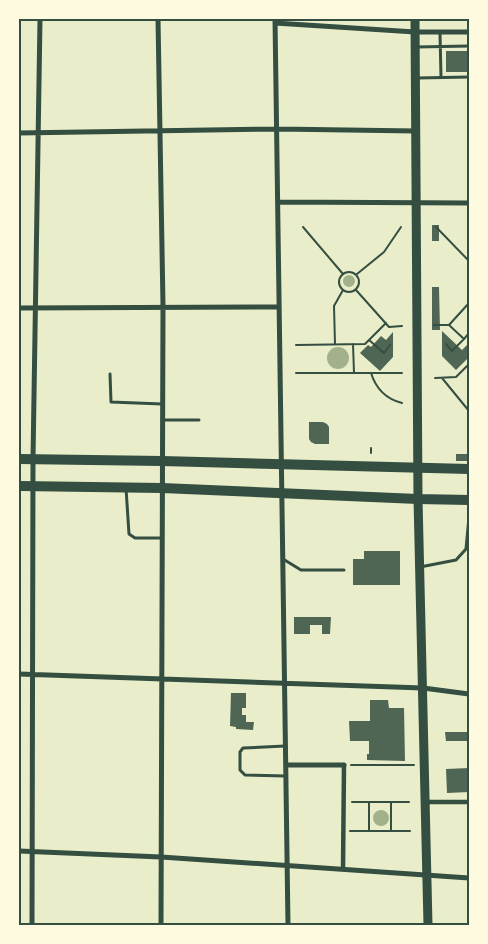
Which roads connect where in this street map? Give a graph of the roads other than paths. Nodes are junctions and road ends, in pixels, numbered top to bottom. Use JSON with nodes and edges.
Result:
{"nodes":[{"id":1,"x":40,"y":19,"type":"edge"},
{"id":2,"x":158,"y":19,"type":"edge"},
{"id":3,"x":415,"y":19,"type":"edge"},
{"id":4,"x":275,"y":21,"type":"edge"},
{"id":5,"x":415,"y":32,"type":"junction"},
{"id":6,"x":440,"y":32,"type":"junction"},
{"id":7,"x":469,"y":32,"type":"edge"},
{"id":8,"x":440,"y":46,"type":"junction"},
{"id":9,"x":469,"y":46,"type":"edge"},
{"id":10,"x":415,"y":47,"type":"junction"},
{"id":11,"x":441,"y":77,"type":"junction"},
{"id":12,"x":469,"y":77,"type":"edge"},
{"id":13,"x":415,"y":78,"type":"junction"},
{"id":14,"x":278,"y":129,"type":"junction"},
{"id":15,"x":159,"y":131,"type":"junction"},
{"id":16,"x":416,"y":131,"type":"junction"},
{"id":17,"x":19,"y":133,"type":"edge"},
{"id":18,"x":38,"y":133,"type":"junction"},
{"id":19,"x":279,"y":202,"type":"junction"},
{"id":20,"x":416,"y":203,"type":"junction"},
{"id":21,"x":469,"y":203,"type":"edge"},
{"id":22,"x":162,"y":306,"type":"junction"},
{"id":23,"x":280,"y":306,"type":"junction"},
{"id":24,"x":19,"y":308,"type":"edge"},
{"id":25,"x":36,"y":308,"type":"junction"},
{"id":26,"x":110,"y":374,"type":"dead end"},
{"id":27,"x":162,"y":404,"type":"junction"},
{"id":28,"x":162,"y":420,"type":"junction"},
{"id":29,"x":199,"y":420,"type":"dead end"},
{"id":30,"x":19,"y":459,"type":"edge"},
{"id":31,"x":33,"y":459,"type":"junction"},
{"id":32,"x":162,"y":461,"type":"junction"},
{"id":33,"x":282,"y":464,"type":"junction"},
{"id":34,"x":418,"y":468,"type":"junction"},
{"id":35,"x":469,"y":469,"type":"edge"},
{"id":36,"x":19,"y":486,"type":"edge"},
{"id":37,"x":33,"y":486,"type":"junction"},
{"id":38,"x":126,"y":488,"type":"junction"},
{"id":39,"x":162,"y":488,"type":"junction"},
{"id":40,"x":282,"y":493,"type":"junction"},
{"id":41,"x":418,"y":500,"type":"junction"},
{"id":42,"x":469,"y":500,"type":"edge"},
{"id":43,"x":469,"y":517,"type":"edge"},
{"id":44,"x":162,"y":538,"type":"junction"},
{"id":45,"x":283,"y":558,"type":"junction"},
{"id":46,"x":420,"y":567,"type":"junction"},
{"id":47,"x":344,"y":570,"type":"dead end"},
{"id":48,"x":19,"y":674,"type":"edge"},
{"id":49,"x":33,"y":675,"type":"junction"},
{"id":50,"x":161,"y":679,"type":"junction"},
{"id":51,"x":284,"y":683,"type":"junction"},
{"id":52,"x":423,"y":688,"type":"junction"},
{"id":53,"x":469,"y":694,"type":"edge"},
{"id":54,"x":285,"y":746,"type":"junction"},
{"id":55,"x":286,"y":765,"type":"junction"},
{"id":56,"x":344,"y":765,"type":"joint"},
{"id":57,"x":286,"y":776,"type":"junction"},
{"id":58,"x":425,"y":802,"type":"junction"},
{"id":59,"x":469,"y":802,"type":"edge"},
{"id":60,"x":19,"y":851,"type":"edge"},
{"id":61,"x":32,"y":851,"type":"junction"},
{"id":62,"x":161,"y":857,"type":"junction"},
{"id":63,"x":288,"y":865,"type":"junction"},
{"id":64,"x":343,"y":869,"type":"junction"},
{"id":65,"x":427,"y":876,"type":"junction"},
{"id":66,"x":469,"y":878,"type":"edge"},
{"id":67,"x":32,"y":925,"type":"edge"},
{"id":68,"x":161,"y":925,"type":"edge"},
{"id":69,"x":288,"y":925,"type":"edge"},
{"id":70,"x":428,"y":925,"type":"edge"}],
"edges":[{"from":1,"to":18,"type":"street"},
{"from":2,"to":15,"type":"street"},
{"from":3,"to":5,"type":"main road"},
{"from":4,"to":5,"type":"street"},
{"from":4,"to":14,"type":"street"},
{"from":5,"to":6,"type":"street"},
{"from":5,"to":10,"type":"main road"},
{"from":6,"to":7,"type":"street"},
{"from":6,"to":8,"type":"lane"},
{"from":8,"to":9,"type":"lane"},
{"from":8,"to":10,"type":"lane"},
{"from":8,"to":11,"type":"lane"},
{"from":10,"to":13,"type":"main road"},
{"from":11,"to":12,"type":"lane"},
{"from":11,"to":13,"type":"lane"},
{"from":13,"to":16,"type":"main road"},
{"from":14,"to":15,"type":"street"},
{"from":14,"to":16,"type":"street"},
{"from":14,"to":19,"type":"street"},
{"from":15,"to":18,"type":"street"},
{"from":15,"to":22,"type":"street"},
{"from":16,"to":20,"type":"main road"},
{"from":17,"to":18,"type":"street"},
{"from":18,"to":25,"type":"street"},
{"from":19,"to":20,"type":"street"},
{"from":19,"to":23,"type":"street"},
{"from":20,"to":21,"type":"street"},
{"from":20,"to":34,"type":"main road"},
{"from":22,"to":23,"type":"street"},
{"from":22,"to":25,"type":"street"},
{"from":22,"to":27,"type":"street"},
{"from":23,"to":33,"type":"street"},
{"from":24,"to":25,"type":"street"},
{"from":25,"to":31,"type":"street"},
{"from":26,"to":27,"type":"lane"},
{"from":27,"to":28,"type":"street"},
{"from":28,"to":29,"type":"lane"},
{"from":28,"to":32,"type":"street"},
{"from":30,"to":31,"type":"main road"},
{"from":31,"to":32,"type":"main road"},
{"from":31,"to":37,"type":"street"},
{"from":32,"to":33,"type":"main road"},
{"from":32,"to":39,"type":"street"},
{"from":33,"to":34,"type":"main road"},
{"from":33,"to":40,"type":"street"},
{"from":34,"to":35,"type":"main road"},
{"from":34,"to":41,"type":"main road"},
{"from":36,"to":37,"type":"main road"},
{"from":37,"to":38,"type":"main road"},
{"from":37,"to":49,"type":"street"},
{"from":38,"to":39,"type":"main road"},
{"from":38,"to":44,"type":"lane"},
{"from":39,"to":40,"type":"main road"},
{"from":39,"to":44,"type":"street"},
{"from":40,"to":41,"type":"main road"},
{"from":40,"to":45,"type":"street"},
{"from":41,"to":42,"type":"main road"},
{"from":41,"to":46,"type":"main road"},
{"from":43,"to":46,"type":"lane"},
{"from":44,"to":50,"type":"street"},
{"from":45,"to":47,"type":"lane"},
{"from":45,"to":51,"type":"street"},
{"from":46,"to":52,"type":"main road"},
{"from":48,"to":49,"type":"street"},
{"from":49,"to":50,"type":"street"},
{"from":49,"to":61,"type":"street"},
{"from":50,"to":51,"type":"street"},
{"from":50,"to":62,"type":"street"},
{"from":51,"to":52,"type":"street"},
{"from":51,"to":54,"type":"street"},
{"from":52,"to":53,"type":"street"},
{"from":52,"to":58,"type":"main road"},
{"from":54,"to":55,"type":"street"},
{"from":54,"to":57,"type":"lane"},
{"from":55,"to":56,"type":"street"},
{"from":55,"to":57,"type":"street"},
{"from":56,"to":64,"type":"street"},
{"from":57,"to":63,"type":"street"},
{"from":58,"to":59,"type":"street"},
{"from":58,"to":65,"type":"main road"},
{"from":60,"to":61,"type":"street"},
{"from":61,"to":62,"type":"street"},
{"from":61,"to":67,"type":"street"},
{"from":62,"to":63,"type":"street"},
{"from":62,"to":68,"type":"street"},
{"from":63,"to":64,"type":"street"},
{"from":63,"to":69,"type":"street"},
{"from":64,"to":65,"type":"street"},
{"from":65,"to":66,"type":"street"},
{"from":65,"to":70,"type":"main road"}]}
